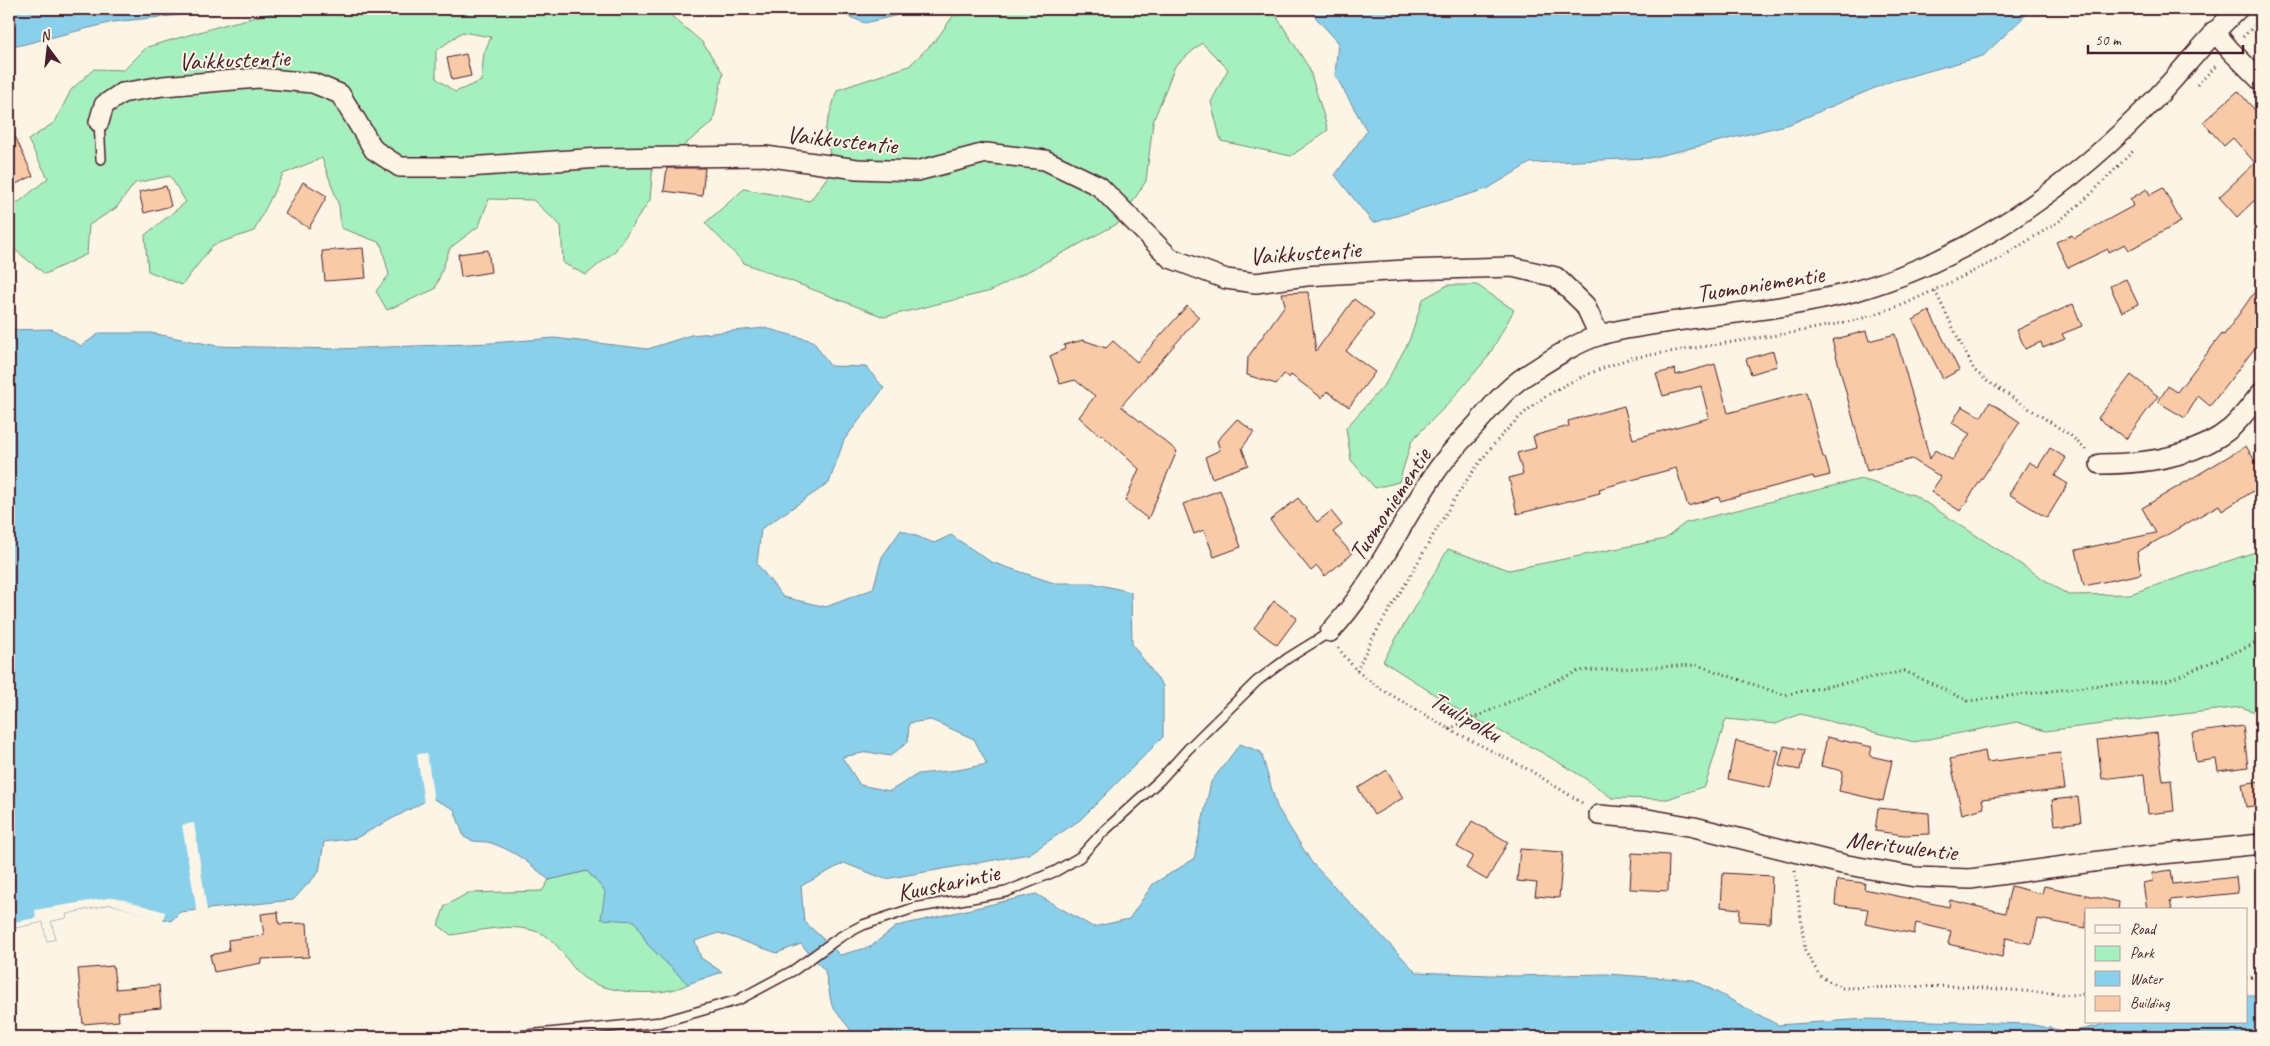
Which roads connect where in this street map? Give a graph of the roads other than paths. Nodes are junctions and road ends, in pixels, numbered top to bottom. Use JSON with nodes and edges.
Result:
{"nodes":[{"id":1,"x":2238,"y":9,"type":"edge"},
{"id":2,"x":2214,"y":30,"type":"junction"},
{"id":3,"x":2261,"y":81,"type":"edge"},
{"id":4,"x":99,"y":122,"type":"joint"},
{"id":5,"x":101,"y":159,"type":"dead end"},
{"id":6,"x":1599,"y":335,"type":"junction"},
{"id":7,"x":2261,"y":393,"type":"edge"},
{"id":8,"x":2100,"y":464,"type":"road end"},
{"id":9,"x":1330,"y":632,"type":"joint"},
{"id":10,"x":1599,"y":815,"type":"road end"},
{"id":11,"x":2261,"y":844,"type":"edge"},
{"id":12,"x":506,"y":1037,"type":"edge"}],
"edges":[{"from":1,"to":2,"type":"street","name":"Tuomoniementie"},
{"from":2,"to":3,"type":"street"},
{"from":2,"to":6,"type":"street","name":"Tuomoniementie"},
{"from":4,"to":5,"type":"lane","name":"Vaikkustentie"},
{"from":4,"to":6,"type":"street","name":"Vaikkustentie"},
{"from":6,"to":9,"type":"street","name":"Tuomoniementie"},
{"from":7,"to":8,"type":"street"},
{"from":9,"to":12,"type":"lane","name":"Kuuskarintie"},
{"from":10,"to":11,"type":"street","name":"Merituulentie"}]}
